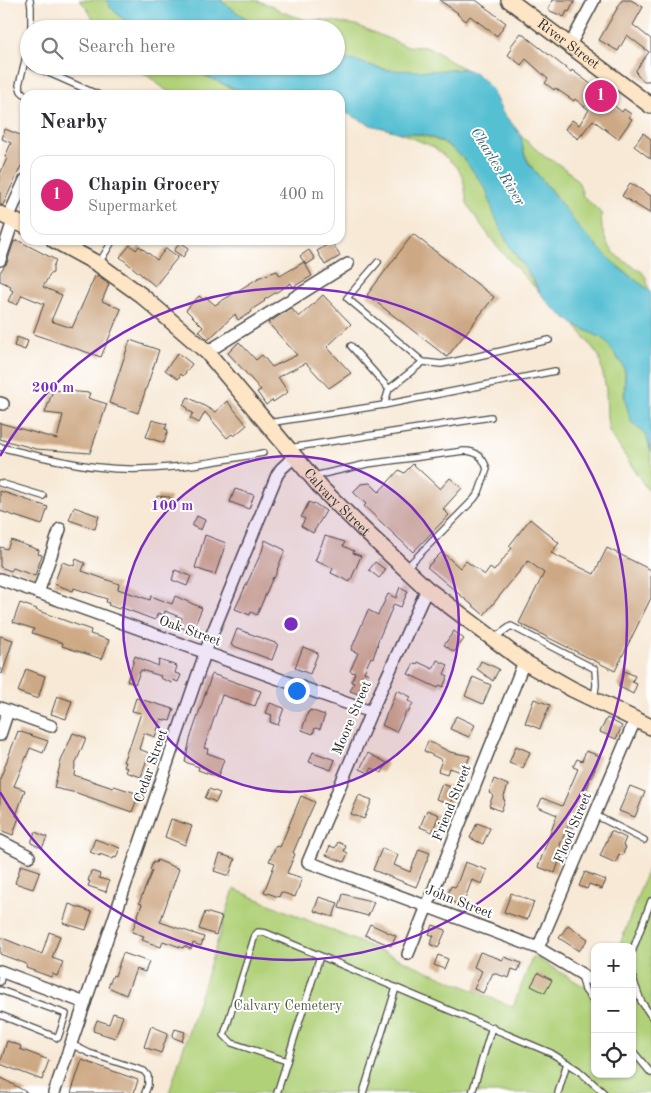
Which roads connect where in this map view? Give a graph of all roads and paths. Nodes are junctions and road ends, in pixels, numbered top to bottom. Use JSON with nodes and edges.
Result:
{"nodes":[{"id":1,"x":30,"y":0,"type":"edge"},
{"id":2,"x":510,"y":0,"type":"edge"},
{"id":3,"x":594,"y":0,"type":"edge"},
{"id":4,"x":30,"y":20,"type":"edge"},
{"id":5,"x":570,"y":45,"type":"junction"},
{"id":6,"x":21,"y":75,"type":"edge"},
{"id":7,"x":53,"y":75,"type":"edge"},
{"id":8,"x":21,"y":90,"type":"edge"},
{"id":9,"x":88,"y":90,"type":"edge"},
{"id":10,"x":651,"y":106,"type":"edge"},
{"id":11,"x":20,"y":195,"type":"edge"},
{"id":12,"x":12,"y":220,"type":"edge"},
{"id":13,"x":63,"y":245,"type":"edge"},
{"id":14,"x":109,"y":245,"type":"edge"},
{"id":15,"x":0,"y":260,"type":"edge"},
{"id":16,"x":378,"y":262,"type":"dead end"},
{"id":17,"x":98,"y":264,"type":"junction"},
{"id":18,"x":348,"y":264,"type":"dead end"},
{"id":19,"x":549,"y":340,"type":"dead end"},
{"id":20,"x":351,"y":346,"type":"dead end"},
{"id":21,"x":208,"y":352,"type":"junction"},
{"id":22,"x":423,"y":362,"type":"junction"},
{"id":23,"x":555,"y":371,"type":"dead end"},
{"id":24,"x":388,"y":389,"type":"junction"},
{"id":25,"x":384,"y":405,"type":"junction"},
{"id":26,"x":491,"y":417,"type":"dead end"},
{"id":27,"x":266,"y":423,"type":"junction"},
{"id":28,"x":0,"y":446,"type":"edge"},
{"id":29,"x":263,"y":453,"type":"dead end"},
{"id":30,"x":291,"y":453,"type":"junction"},
{"id":31,"x":312,"y":477,"type":"junction"},
{"id":32,"x":0,"y":483,"type":"edge"},
{"id":33,"x":43,"y":496,"type":"dead end"},
{"id":34,"x":60,"y":528,"type":"dead end"},
{"id":35,"x":405,"y":569,"type":"junction"},
{"id":36,"x":1,"y":582,"type":"edge"},
{"id":37,"x":427,"y":589,"type":"junction"},
{"id":38,"x":38,"y":593,"type":"junction"},
{"id":39,"x":492,"y":639,"type":"junction"},
{"id":40,"x":206,"y":653,"type":"junction"},
{"id":41,"x":524,"y":662,"type":"junction"},
{"id":42,"x":594,"y":700,"type":"junction"},
{"id":43,"x":4,"y":710,"type":"edge"},
{"id":44,"x":371,"y":712,"type":"junction"},
{"id":45,"x":635,"y":720,"type":"junction"},
{"id":46,"x":51,"y":726,"type":"dead end"},
{"id":47,"x":651,"y":727,"type":"edge"},
{"id":48,"x":0,"y":735,"type":"edge"},
{"id":49,"x":595,"y":815,"type":"junction"},
{"id":50,"x":644,"y":840,"type":"dead end"},
{"id":51,"x":0,"y":841,"type":"edge"},
{"id":52,"x":29,"y":856,"type":"dead end"},
{"id":53,"x":308,"y":862,"type":"joint"},
{"id":54,"x":651,"y":901,"type":"edge"},
{"id":55,"x":427,"y":906,"type":"junction"},
{"id":56,"x":635,"y":943,"type":"edge"},
{"id":57,"x":538,"y":948,"type":"junction"},
{"id":58,"x":408,"y":954,"type":"dead end"},
{"id":59,"x":320,"y":956,"type":"junction"},
{"id":60,"x":581,"y":973,"type":"junction"},
{"id":61,"x":1,"y":975,"type":"edge"},
{"id":62,"x":591,"y":979,"type":"edge"},
{"id":63,"x":636,"y":987,"type":"edge"},
{"id":64,"x":396,"y":988,"type":"junction"},
{"id":65,"x":0,"y":990,"type":"edge"},
{"id":66,"x":591,"y":998,"type":"edge"},
{"id":67,"x":85,"y":1003,"type":"junction"},
{"id":68,"x":0,"y":1016,"type":"edge"},
{"id":69,"x":651,"y":1016,"type":"edge"},
{"id":70,"x":492,"y":1027,"type":"junction"},
{"id":71,"x":71,"y":1044,"type":"junction"},
{"id":72,"x":636,"y":1055,"type":"edge"},
{"id":73,"x":287,"y":1060,"type":"junction"},
{"id":74,"x":567,"y":1063,"type":"junction"},
{"id":75,"x":651,"y":1073,"type":"edge"},
{"id":76,"x":54,"y":1093,"type":"edge"},
{"id":77,"x":145,"y":1093,"type":"edge"},
{"id":78,"x":277,"y":1093,"type":"edge"},
{"id":79,"x":363,"y":1093,"type":"edge"},
{"id":80,"x":472,"y":1093,"type":"edge"},
{"id":81,"x":558,"y":1093,"type":"edge"},
{"id":82,"x":604,"y":1093,"type":"edge"}],
"edges":[{"from":1,"to":4,"type":"lane"},
{"from":2,"to":5,"type":"street","name":"River Street"},
{"from":3,"to":5,"type":"street"},
{"from":5,"to":10,"type":"street","name":"River Street"},
{"from":6,"to":8,"type":"lane"},
{"from":7,"to":9,"type":"lane"},
{"from":11,"to":12,"type":"street"},
{"from":12,"to":15,"type":"street"},
{"from":13,"to":17,"type":"street","name":"Calvary Street"},
{"from":14,"to":17,"type":"lane"},
{"from":16,"to":22,"type":"lane"},
{"from":17,"to":21,"type":"street","name":"Calvary Street"},
{"from":18,"to":21,"type":"street"},
{"from":19,"to":22,"type":"lane"},
{"from":20,"to":24,"type":"lane"},
{"from":21,"to":27,"type":"street","name":"Calvary Street"},
{"from":22,"to":24,"type":"lane"},
{"from":23,"to":25,"type":"lane"},
{"from":24,"to":25,"type":"lane"},
{"from":25,"to":27,"type":"lane"},
{"from":26,"to":30,"type":"lane"},
{"from":27,"to":30,"type":"street","name":"Calvary Street"},
{"from":28,"to":29,"type":"lane"},
{"from":30,"to":31,"type":"street","name":"Calvary Street"},
{"from":30,"to":40,"type":"street","name":"Cedar Street"},
{"from":31,"to":35,"type":"street","name":"Calvary Street"},
{"from":31,"to":35,"type":"lane"},
{"from":32,"to":33,"type":"lane"},
{"from":34,"to":38,"type":"street"},
{"from":35,"to":37,"type":"street","name":"Calvary Street"},
{"from":36,"to":38,"type":"street","name":"Oak Street"},
{"from":37,"to":39,"type":"street","name":"Calvary Street"},
{"from":37,"to":44,"type":"street","name":"Moore Street"},
{"from":38,"to":40,"type":"street","name":"Oak Street"},
{"from":39,"to":41,"type":"street","name":"Calvary Street"},
{"from":39,"to":42,"type":"lane"},
{"from":40,"to":44,"type":"street","name":"Oak Street"},
{"from":40,"to":67,"type":"street","name":"Cedar Street"},
{"from":41,"to":42,"type":"street","name":"Calvary Street"},
{"from":41,"to":55,"type":"street","name":"Friend Street"},
{"from":42,"to":45,"type":"street","name":"Calvary Street"},
{"from":43,"to":46,"type":"street"},
{"from":43,"to":48,"type":"street"},
{"from":44,"to":53,"type":"street","name":"Moore Street"},
{"from":45,"to":47,"type":"street","name":"Calvary Street"},
{"from":45,"to":49,"type":"street","name":"Flood Street"},
{"from":49,"to":50,"type":"lane"},
{"from":49,"to":57,"type":"street","name":"Flood Street"},
{"from":51,"to":52,"type":"street"},
{"from":53,"to":55,"type":"street","name":"John Street"},
{"from":54,"to":56,"type":"lane"},
{"from":55,"to":57,"type":"street","name":"John Street"},
{"from":55,"to":58,"type":"street","name":"Friend Street"},
{"from":57,"to":60,"type":"street","name":"John Street"},
{"from":59,"to":64,"type":"lane"},
{"from":59,"to":73,"type":"lane"},
{"from":59,"to":73,"type":"lane"},
{"from":60,"to":62,"type":"street","name":"John Street"},
{"from":60,"to":66,"type":"lane"},
{"from":61,"to":67,"type":"street"},
{"from":63,"to":69,"type":"lane"},
{"from":64,"to":70,"type":"lane"},
{"from":64,"to":79,"type":"lane"},
{"from":65,"to":68,"type":"lane"},
{"from":67,"to":71,"type":"street","name":"Cedar Street"},
{"from":70,"to":74,"type":"lane"},
{"from":70,"to":80,"type":"lane"},
{"from":71,"to":76,"type":"street","name":"Cedar Street"},
{"from":71,"to":77,"type":"lane"},
{"from":72,"to":75,"type":"lane"},
{"from":73,"to":78,"type":"lane"},
{"from":74,"to":81,"type":"lane"},
{"from":74,"to":82,"type":"lane"}]}
